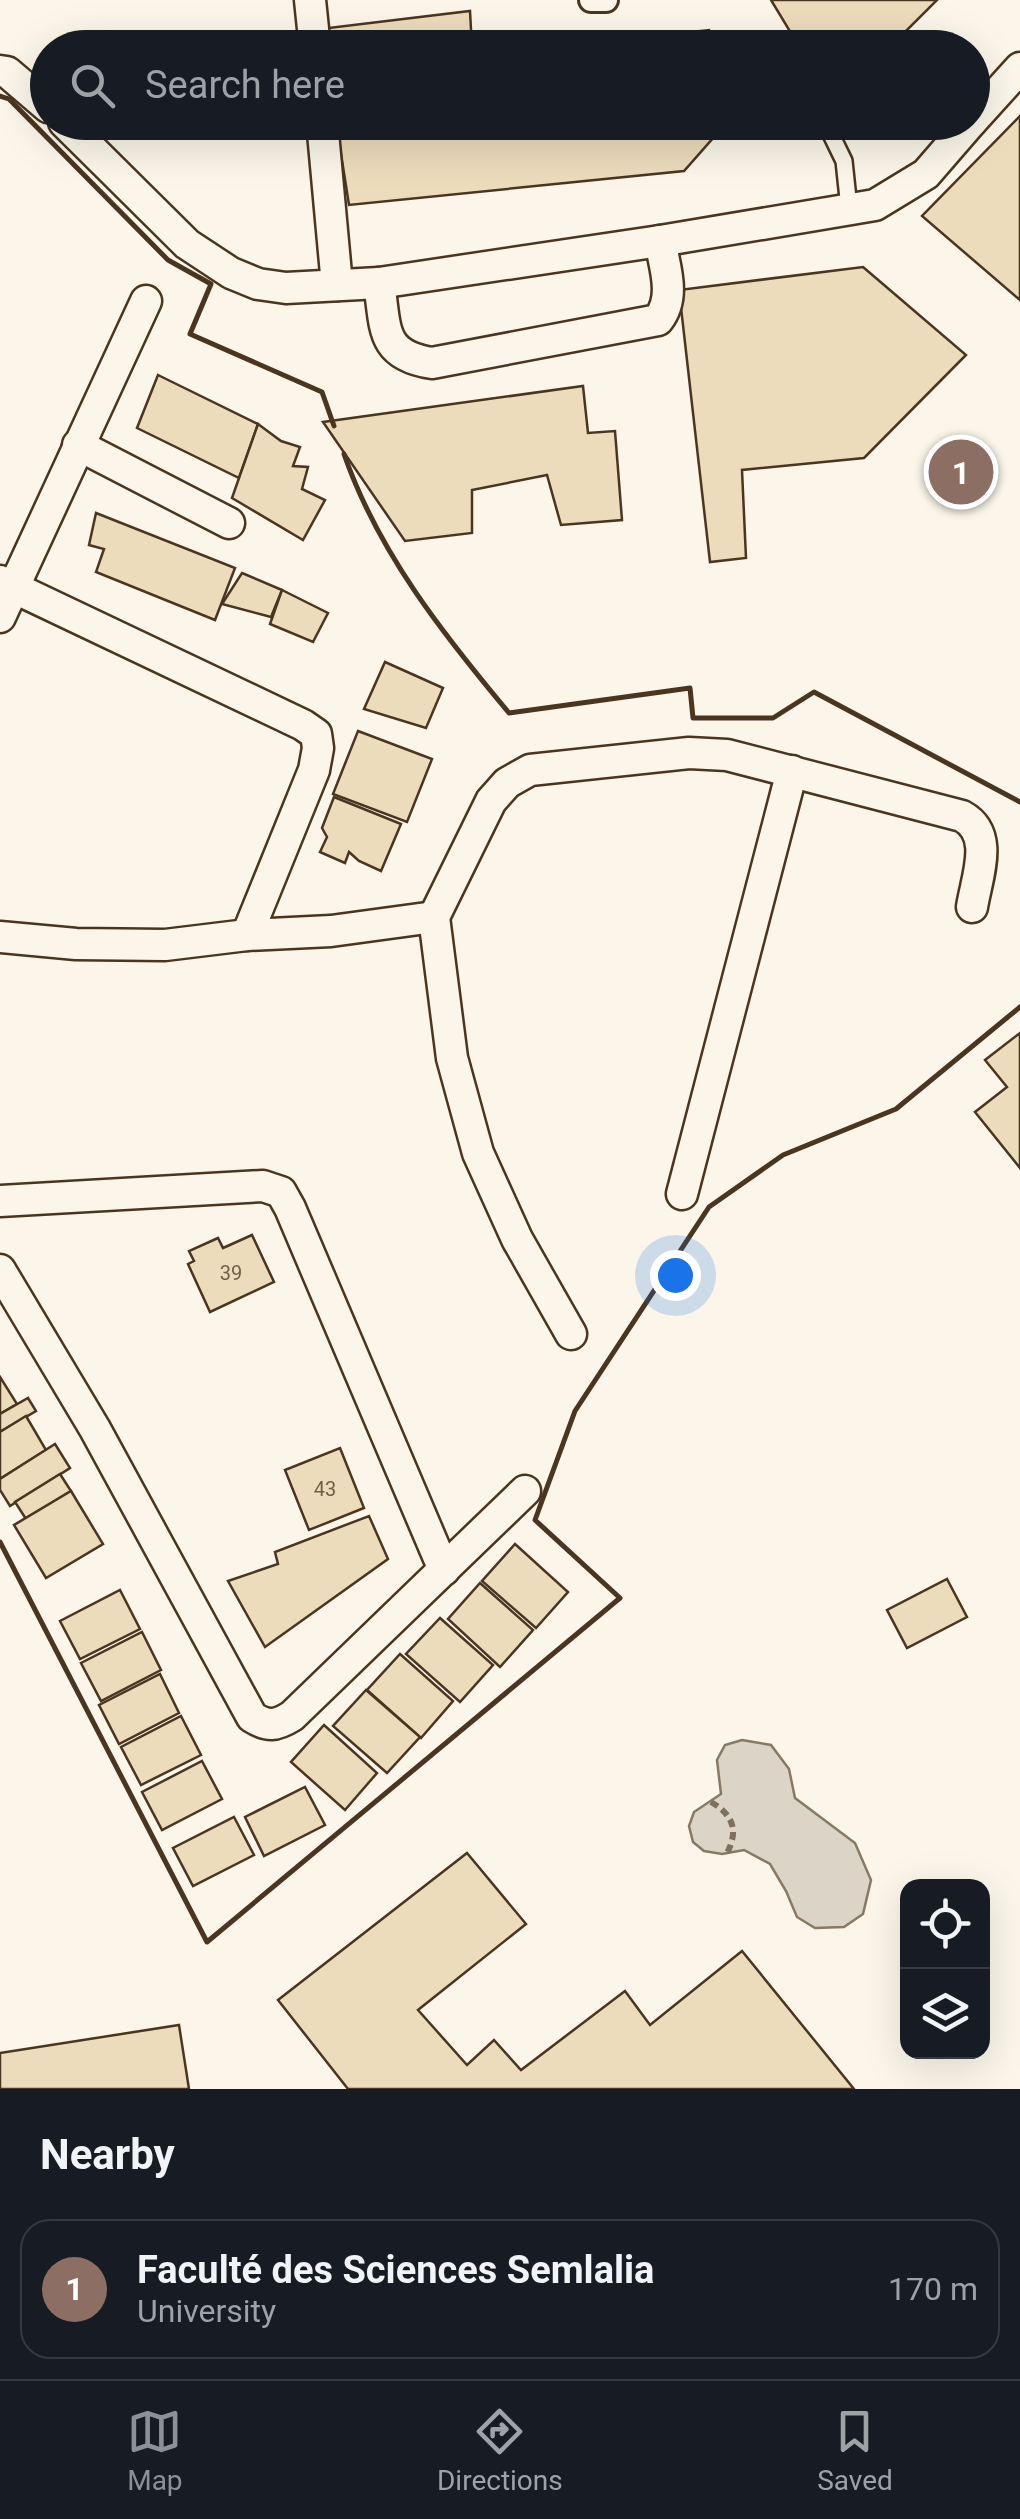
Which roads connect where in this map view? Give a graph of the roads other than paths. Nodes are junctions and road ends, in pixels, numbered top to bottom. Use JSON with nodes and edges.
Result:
{"nodes":[{"id":1,"x":310,"y":0,"type":"edge"},
{"id":2,"x":320,"y":0,"type":"edge"},
{"id":3,"x":590,"y":0,"type":"edge"},
{"id":4,"x":606,"y":0,"type":"edge"},
{"id":5,"x":313,"y":30,"type":"edge"},
{"id":6,"x":1020,"y":68,"type":"edge"},
{"id":7,"x":0,"y":70,"type":"edge"},
{"id":8,"x":30,"y":92,"type":"edge"},
{"id":9,"x":990,"y":102,"type":"edge"},
{"id":10,"x":82,"y":140,"type":"edge"},
{"id":11,"x":324,"y":140,"type":"edge"},
{"id":12,"x":834,"y":140,"type":"edge"},
{"id":13,"x":956,"y":140,"type":"edge"},
{"id":14,"x":849,"y":208,"type":"junction"},
{"id":15,"x":660,"y":241,"type":"junction"},
{"id":16,"x":380,"y":283,"type":"junction"},
{"id":17,"x":337,"y":285,"type":"junction"},
{"id":18,"x":146,"y":300,"type":"dead end"},
{"id":19,"x":78,"y":445,"type":"junction"},
{"id":20,"x":228,"y":523,"type":"dead end"},
{"id":21,"x":6,"y":584,"type":"edge"},
{"id":22,"x":0,"y":616,"type":"edge"},
{"id":23,"x":792,"y":772,"type":"junction"},
{"id":24,"x":972,"y":907,"type":"dead end"},
{"id":25,"x":434,"y":916,"type":"junction"},
{"id":26,"x":248,"y":935,"type":"junction"},
{"id":27,"x":0,"y":936,"type":"edge"},
{"id":28,"x":682,"y":1194,"type":"dead end"},
{"id":29,"x":0,"y":1201,"type":"edge"},
{"id":30,"x":0,"y":1270,"type":"edge"},
{"id":31,"x":571,"y":1334,"type":"dead end"},
{"id":32,"x":526,"y":1491,"type":"dead end"},
{"id":33,"x":444,"y":1570,"type":"junction"}],
"edges":[{"from":1,"to":2,"type":"street"},
{"from":1,"to":5,"type":"street"},
{"from":3,"to":4,"type":"street"},
{"from":6,"to":9,"type":"street"},
{"from":7,"to":8,"type":"street"},
{"from":10,"to":17,"type":"street"},
{"from":11,"to":17,"type":"street"},
{"from":12,"to":14,"type":"lane"},
{"from":13,"to":14,"type":"street"},
{"from":14,"to":15,"type":"street"},
{"from":15,"to":16,"type":"street"},
{"from":15,"to":16,"type":"street"},
{"from":16,"to":17,"type":"street"},
{"from":18,"to":19,"type":"street"},
{"from":19,"to":20,"type":"street"},
{"from":19,"to":21,"type":"street"},
{"from":21,"to":22,"type":"street"},
{"from":21,"to":26,"type":"street"},
{"from":23,"to":24,"type":"street"},
{"from":23,"to":25,"type":"street"},
{"from":23,"to":28,"type":"street"},
{"from":25,"to":26,"type":"street"},
{"from":25,"to":31,"type":"street"},
{"from":26,"to":27,"type":"street"},
{"from":29,"to":33,"type":"street"},
{"from":30,"to":33,"type":"street"},
{"from":32,"to":33,"type":"street"}]}
